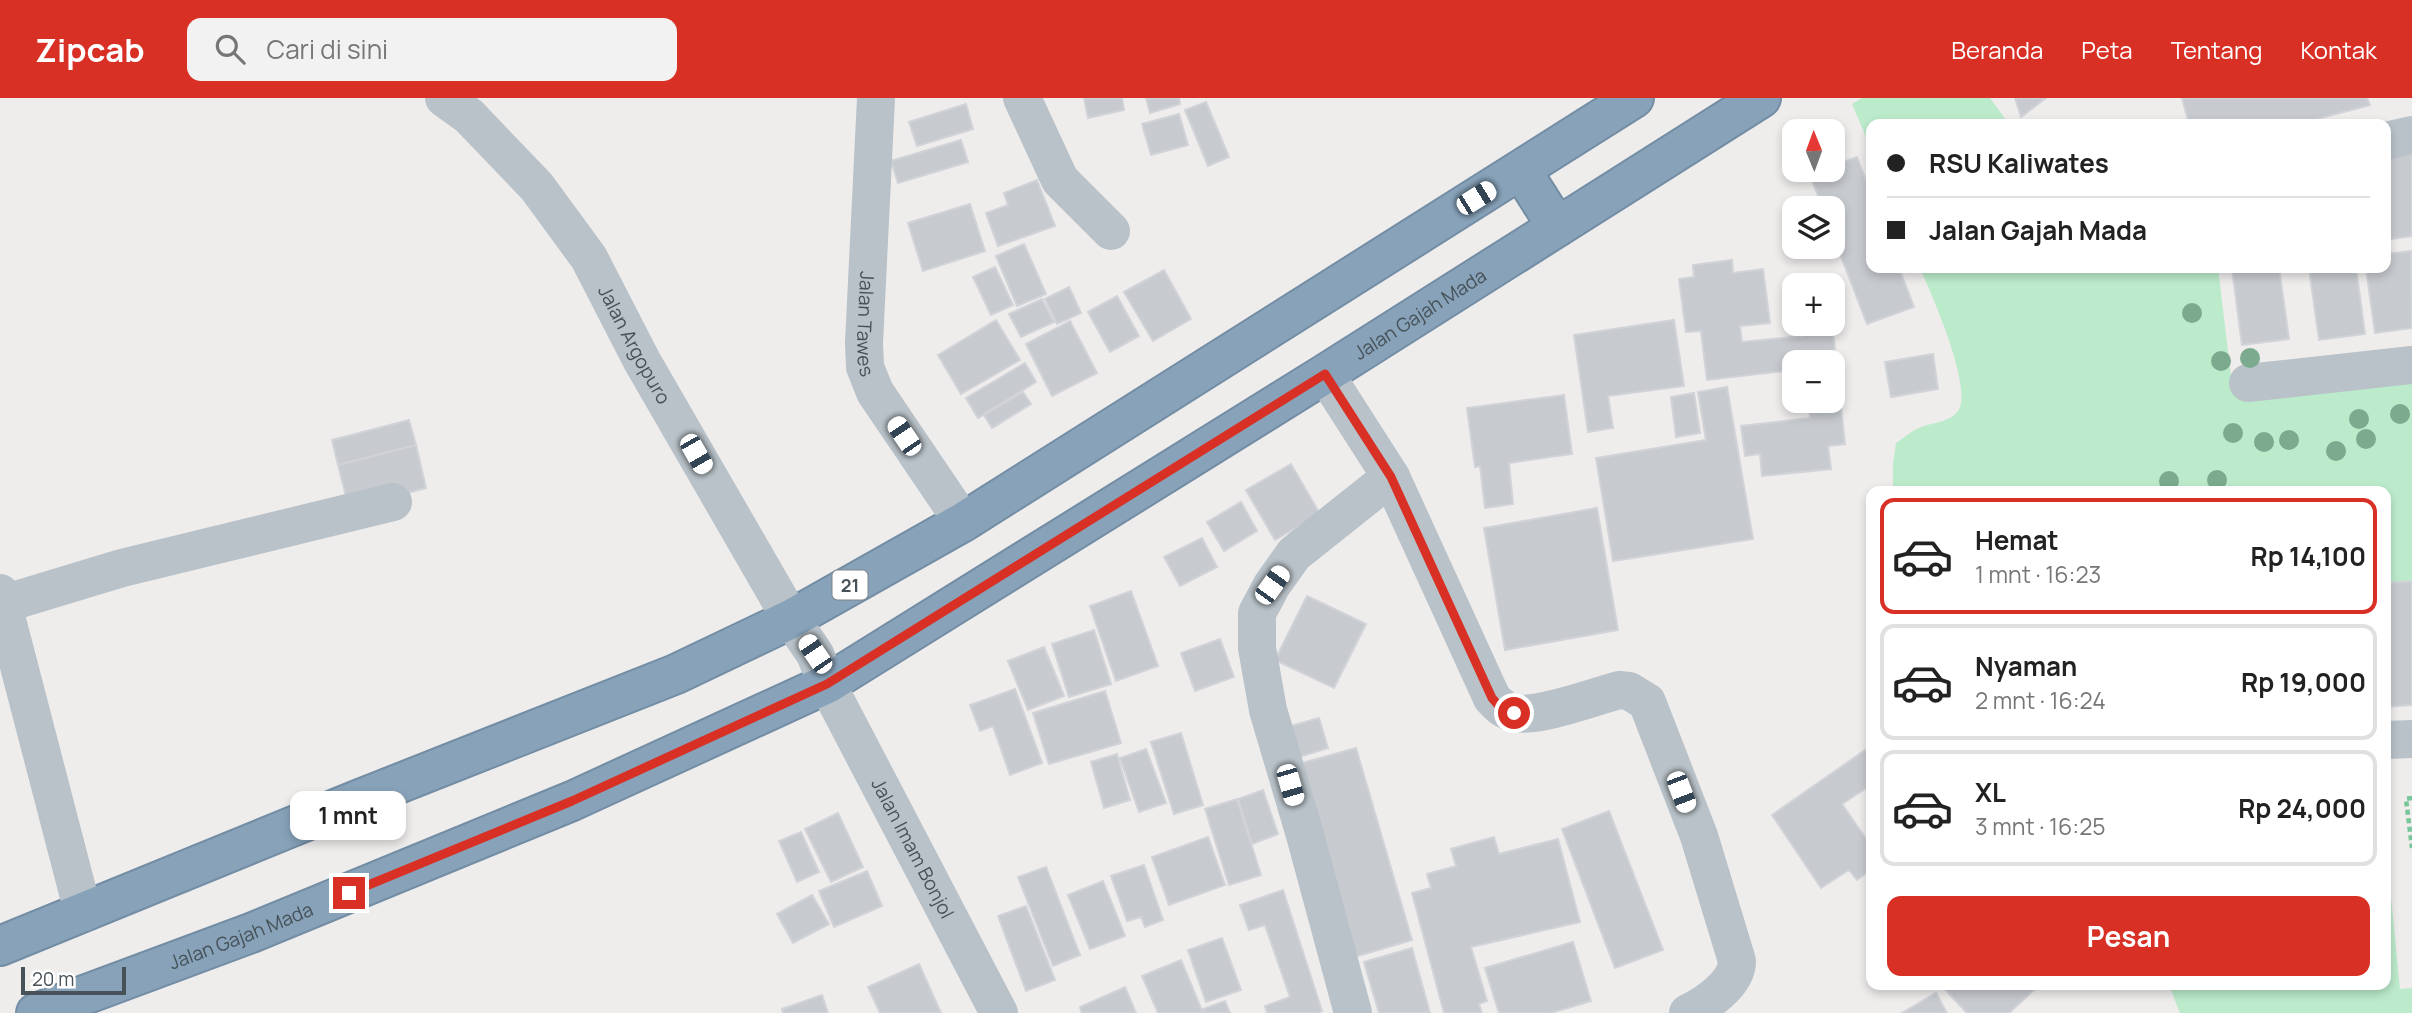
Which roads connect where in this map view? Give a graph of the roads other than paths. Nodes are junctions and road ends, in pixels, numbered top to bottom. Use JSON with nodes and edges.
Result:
{"nodes":[{"id":1,"x":444,"y":98,"type":"edge"},
{"id":2,"x":876,"y":98,"type":"edge"},
{"id":3,"x":1022,"y":98,"type":"edge"},
{"id":4,"x":1634,"y":98,"type":"edge"},
{"id":5,"x":1761,"y":98,"type":"edge"},
{"id":6,"x":2412,"y":135,"type":"edge"},
{"id":7,"x":2391,"y":140,"type":"edge"},
{"id":8,"x":1521,"y":170,"type":"junction"},
{"id":9,"x":1557,"y":227,"type":"junction"},
{"id":10,"x":1111,"y":231,"type":"dead end"},
{"id":11,"x":2412,"y":365,"type":"edge"},
{"id":12,"x":1325,"y":374,"type":"junction"},
{"id":13,"x":2248,"y":383,"type":"dead end"},
{"id":14,"x":1391,"y":477,"type":"junction"},
{"id":15,"x":393,"y":502,"type":"dead end"},
{"id":16,"x":962,"y":522,"type":"junction"},
{"id":17,"x":1,"y":599,"type":"edge"},
{"id":18,"x":791,"y":619,"type":"junction"},
{"id":19,"x":827,"y":684,"type":"junction"},
{"id":20,"x":83,"y":912,"type":"junction"},
{"id":21,"x":0,"y":946,"type":"edge"},
{"id":22,"x":36,"y":1013,"type":"edge"},
{"id":23,"x":999,"y":1013,"type":"edge"},
{"id":24,"x":1353,"y":1013,"type":"edge"},
{"id":25,"x":1688,"y":1013,"type":"edge"}],
"edges":[{"from":1,"to":18,"type":"street","name":"Jalan Argopuro"},
{"from":2,"to":16,"type":"street","name":"Jalan Tawes"},
{"from":3,"to":10,"type":"street"},
{"from":4,"to":8,"type":"highway","number":"21"},
{"from":5,"to":9,"type":"highway","name":"Jalan Gajah Mada"},
{"from":6,"to":7,"type":"street"},
{"from":8,"to":9,"type":"highway"},
{"from":8,"to":16,"type":"highway","number":"21"},
{"from":9,"to":12,"type":"highway","name":"Jalan Gajah Mada"},
{"from":11,"to":13,"type":"street"},
{"from":12,"to":14,"type":"street"},
{"from":12,"to":19,"type":"highway","name":"Jalan Gajah Mada"},
{"from":14,"to":24,"type":"street"},
{"from":14,"to":25,"type":"street"},
{"from":15,"to":17,"type":"street"},
{"from":16,"to":18,"type":"highway","number":"21"},
{"from":17,"to":20,"type":"street"},
{"from":18,"to":19,"type":"street"},
{"from":18,"to":20,"type":"highway","number":"21"},
{"from":19,"to":22,"type":"highway","name":"Jalan Gajah Mada"},
{"from":19,"to":23,"type":"street","name":"Jalan Imam Bonjol"},
{"from":20,"to":21,"type":"highway","number":"21"}]}
